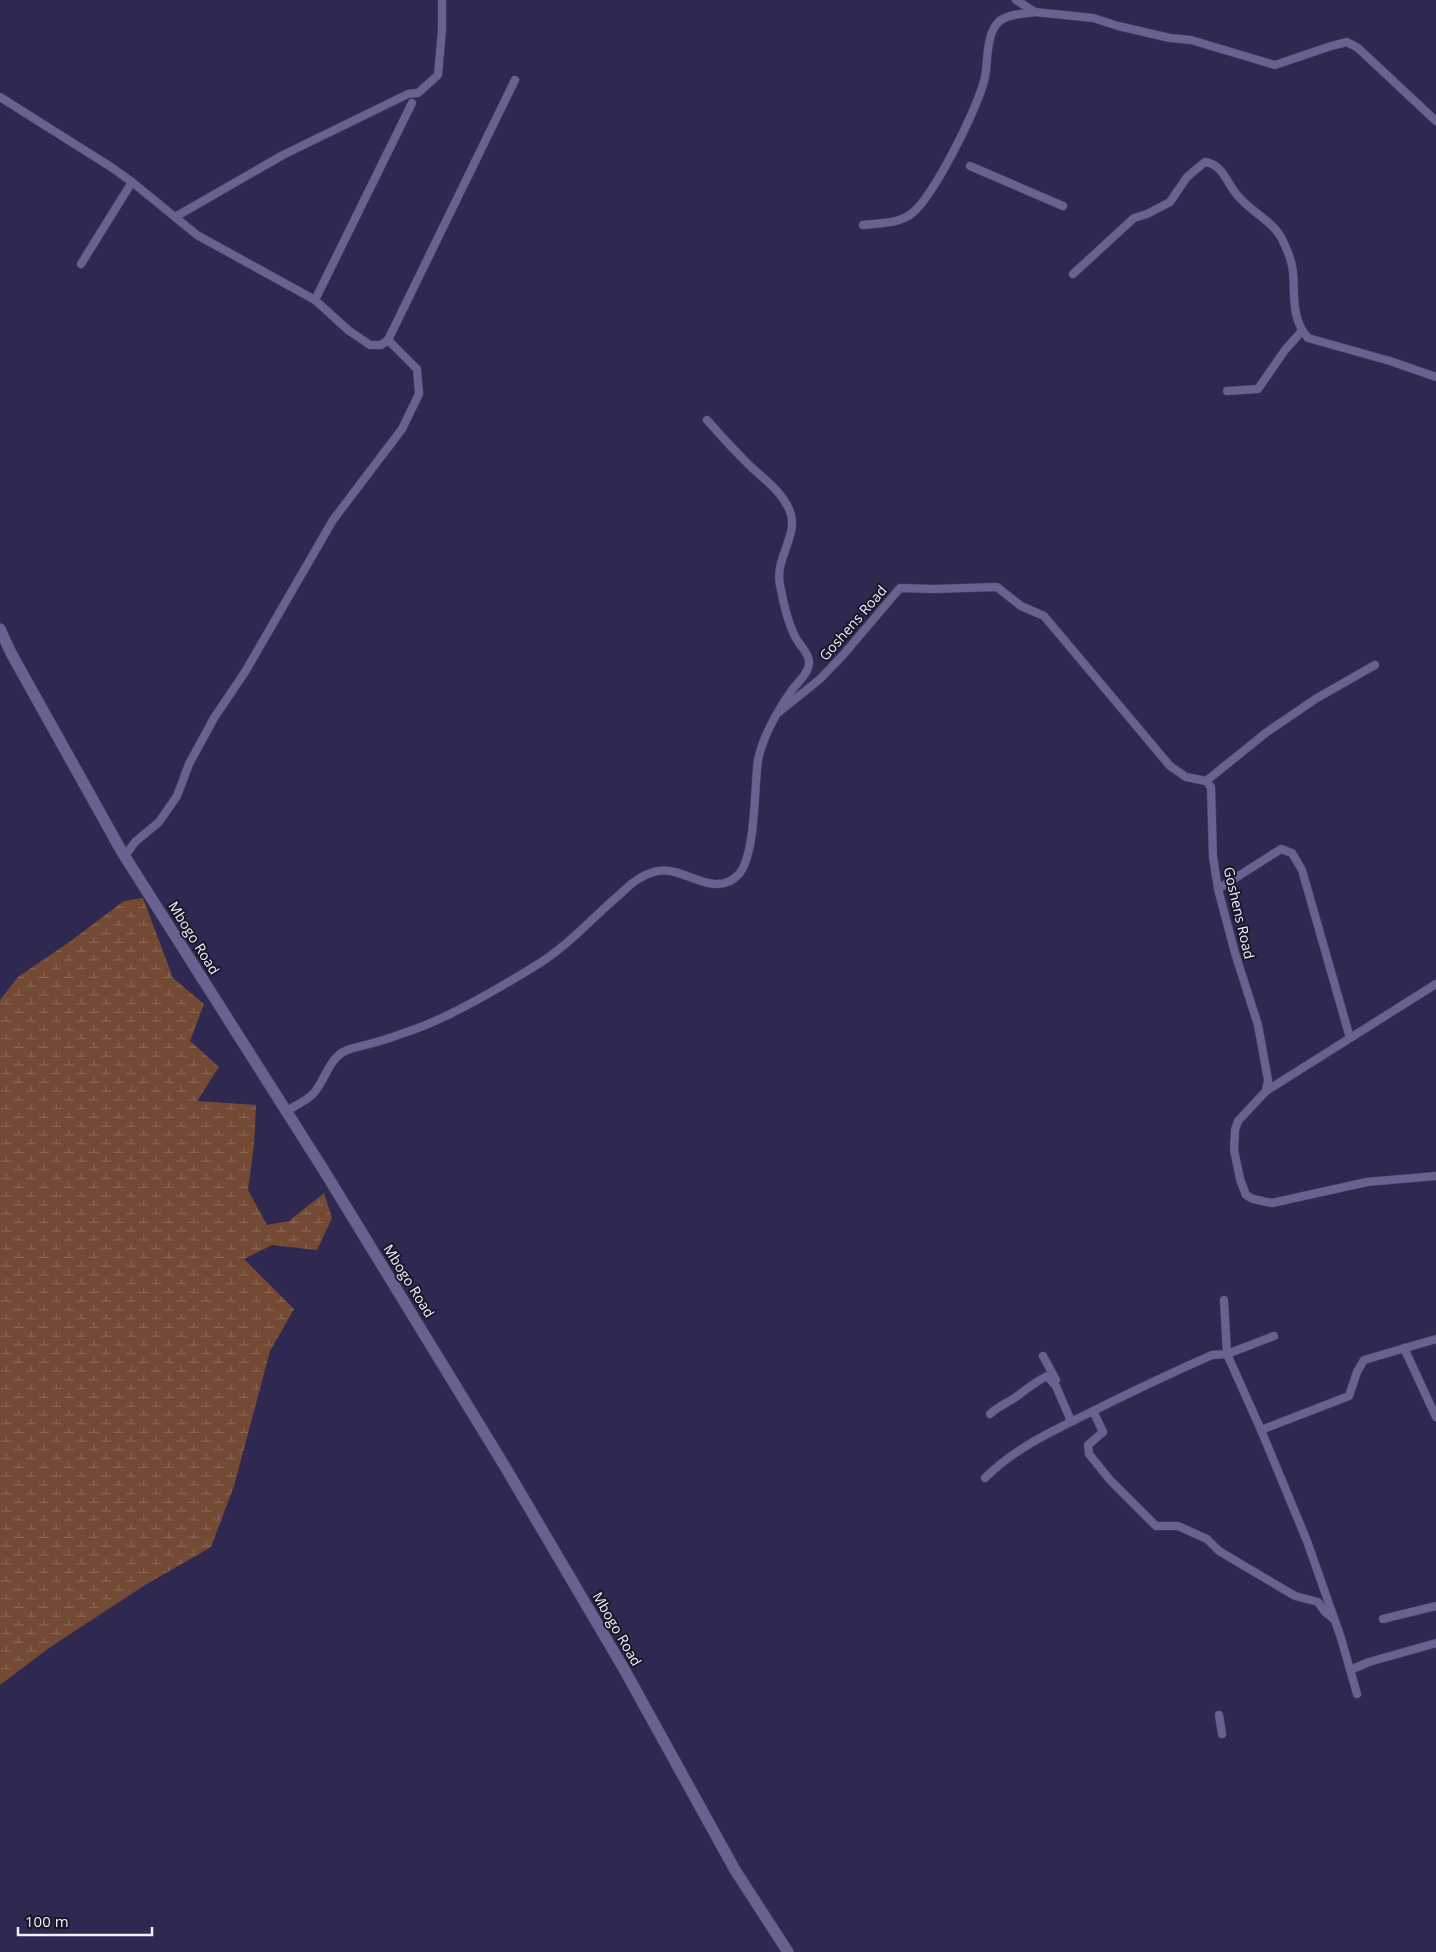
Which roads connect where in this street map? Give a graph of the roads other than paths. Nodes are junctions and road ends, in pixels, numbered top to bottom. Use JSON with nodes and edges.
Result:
{"nodes":[{"id":1,"x":442,"y":0,"type":"edge"},
{"id":2,"x":1016,"y":0,"type":"edge"},
{"id":3,"x":1035,"y":12,"type":"junction"},
{"id":4,"x":515,"y":80,"type":"dead end"},
{"id":5,"x":0,"y":97,"type":"edge"},
{"id":6,"x":412,"y":104,"type":"dead end"},
{"id":7,"x":1436,"y":121,"type":"edge"},
{"id":8,"x":970,"y":166,"type":"dead end"},
{"id":9,"x":132,"y":182,"type":"junction"},
{"id":10,"x":1063,"y":206,"type":"dead end"},
{"id":11,"x":175,"y":217,"type":"junction"},
{"id":12,"x":863,"y":225,"type":"dead end"},
{"id":13,"x":81,"y":264,"type":"dead end"},
{"id":14,"x":1073,"y":274,"type":"dead end"},
{"id":15,"x":315,"y":300,"type":"junction"},
{"id":16,"x":1302,"y":330,"type":"junction"},
{"id":17,"x":388,"y":340,"type":"junction"},
{"id":18,"x":1436,"y":377,"type":"edge"},
{"id":19,"x":1227,"y":391,"type":"dead end"},
{"id":20,"x":707,"y":420,"type":"dead end"},
{"id":21,"x":0,"y":629,"type":"edge"},
{"id":22,"x":1375,"y":665,"type":"dead end"},
{"id":23,"x":778,"y":712,"type":"junction"},
{"id":24,"x":1206,"y":781,"type":"junction"},
{"id":25,"x":125,"y":856,"type":"junction"},
{"id":26,"x":1218,"y":889,"type":"junction"},
{"id":27,"x":1436,"y":984,"type":"edge"},
{"id":28,"x":1350,"y":1038,"type":"junction"},
{"id":29,"x":1266,"y":1091,"type":"junction"},
{"id":30,"x":286,"y":1111,"type":"junction"},
{"id":31,"x":1436,"y":1176,"type":"edge"},
{"id":32,"x":1224,"y":1300,"type":"dead end"},
{"id":33,"x":1274,"y":1336,"type":"dead end"},
{"id":34,"x":1436,"y":1339,"type":"edge"},
{"id":35,"x":1404,"y":1348,"type":"junction"},
{"id":36,"x":1227,"y":1354,"type":"junction"},
{"id":37,"x":1043,"y":1356,"type":"dead end"},
{"id":38,"x":1093,"y":1411,"type":"junction"},
{"id":39,"x":990,"y":1414,"type":"dead end"},
{"id":40,"x":1083,"y":1416,"type":"junction"},
{"id":41,"x":1436,"y":1418,"type":"edge"},
{"id":42,"x":1071,"y":1421,"type":"junction"},
{"id":43,"x":1261,"y":1430,"type":"junction"},
{"id":44,"x":985,"y":1478,"type":"dead end"},
{"id":45,"x":1436,"y":1606,"type":"edge"},
{"id":46,"x":1334,"y":1619,"type":"junction"},
{"id":47,"x":1383,"y":1619,"type":"dead end"},
{"id":48,"x":1436,"y":1643,"type":"edge"},
{"id":49,"x":1350,"y":1670,"type":"junction"},
{"id":50,"x":1357,"y":1694,"type":"dead end"},
{"id":51,"x":1219,"y":1715,"type":"dead end"},
{"id":52,"x":1222,"y":1734,"type":"dead end"},
{"id":53,"x":787,"y":1952,"type":"edge"}],
"edges":[{"from":1,"to":11,"type":"street"},
{"from":2,"to":3,"type":"street"},
{"from":3,"to":7,"type":"street"},
{"from":3,"to":12,"type":"street"},
{"from":4,"to":17,"type":"street"},
{"from":5,"to":9,"type":"street"},
{"from":6,"to":15,"type":"street"},
{"from":8,"to":10,"type":"street"},
{"from":9,"to":11,"type":"street"},
{"from":9,"to":13,"type":"street"},
{"from":11,"to":15,"type":"street"},
{"from":14,"to":16,"type":"street"},
{"from":15,"to":17,"type":"street"},
{"from":16,"to":18,"type":"street"},
{"from":16,"to":19,"type":"street"},
{"from":17,"to":25,"type":"street"},
{"from":20,"to":23,"type":"street"},
{"from":21,"to":25,"type":"main road","name":"Mbogo Road"},
{"from":22,"to":24,"type":"street"},
{"from":23,"to":24,"type":"street","name":"Goshens Road"},
{"from":23,"to":30,"type":"street"},
{"from":24,"to":26,"type":"street","name":"Goshens Road"},
{"from":25,"to":30,"type":"main road","name":"Mbogo Road"},
{"from":26,"to":28,"type":"street"},
{"from":26,"to":29,"type":"street","name":"Goshens Road"},
{"from":27,"to":28,"type":"street"},
{"from":28,"to":29,"type":"street"},
{"from":29,"to":31,"type":"street"},
{"from":30,"to":53,"type":"main road","name":"Mbogo Road"},
{"from":32,"to":36,"type":"street"},
{"from":33,"to":36,"type":"street"},
{"from":34,"to":35,"type":"street"},
{"from":35,"to":41,"type":"street"},
{"from":35,"to":43,"type":"street"},
{"from":36,"to":38,"type":"street"},
{"from":36,"to":43,"type":"street"},
{"from":37,"to":40,"type":"street"},
{"from":38,"to":40,"type":"street"},
{"from":38,"to":46,"type":"street"},
{"from":39,"to":42,"type":"street"},
{"from":40,"to":42,"type":"street"},
{"from":42,"to":44,"type":"street"},
{"from":43,"to":46,"type":"street"},
{"from":45,"to":47,"type":"street"},
{"from":46,"to":49,"type":"street"},
{"from":48,"to":49,"type":"street"},
{"from":49,"to":50,"type":"street"},
{"from":51,"to":52,"type":"street"}]}
